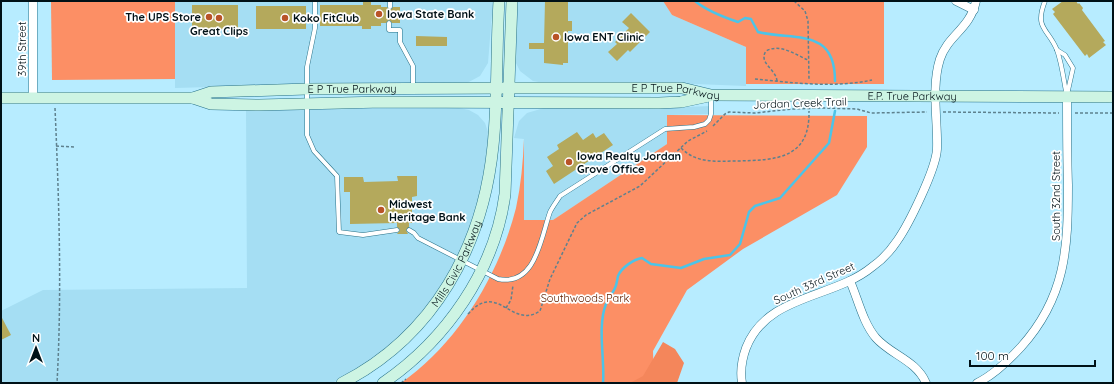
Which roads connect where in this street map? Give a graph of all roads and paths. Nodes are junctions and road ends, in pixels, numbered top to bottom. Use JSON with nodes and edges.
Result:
{"nodes":[{"id":1,"x":33,"y":1,"type":"edge"},
{"id":2,"x":314,"y":1,"type":"edge"},
{"id":3,"x":390,"y":1,"type":"edge"},
{"id":4,"x":499,"y":1,"type":"edge"},
{"id":5,"x":512,"y":1,"type":"edge"},
{"id":6,"x":794,"y":1,"type":"edge"},
{"id":7,"x":956,"y":1,"type":"edge"},
{"id":8,"x":1045,"y":1,"type":"edge"},
{"id":9,"x":975,"y":5,"type":"edge"},
{"id":10,"x":390,"y":7,"type":"dead end"},
{"id":11,"x":389,"y":23,"type":"dead end"},
{"id":12,"x":1057,"y":50,"type":"junction"},
{"id":13,"x":808,"y":60,"type":"junction"},
{"id":14,"x":755,"y":79,"type":"dead end"},
{"id":15,"x":809,"y":80,"type":"dead end"},
{"id":16,"x":872,"y":80,"type":"dead end"},
{"id":17,"x":777,"y":81,"type":"junction"},
{"id":18,"x":413,"y":88,"type":"junction"},
{"id":19,"x":496,"y":88,"type":"junction"},
{"id":20,"x":509,"y":88,"type":"junction"},
{"id":21,"x":307,"y":89,"type":"junction"},
{"id":22,"x":711,"y":95,"type":"junction"},
{"id":23,"x":936,"y":96,"type":"junction"},
{"id":24,"x":1067,"y":97,"type":"junction"},
{"id":25,"x":1113,"y":97,"type":"edge"},
{"id":26,"x":1,"y":98,"type":"edge"},
{"id":27,"x":33,"y":98,"type":"junction"},
{"id":28,"x":55,"y":98,"type":"junction"},
{"id":29,"x":194,"y":98,"type":"junction"},
{"id":30,"x":495,"y":102,"type":"junction"},
{"id":31,"x":509,"y":103,"type":"junction"},
{"id":32,"x":307,"y":105,"type":"junction"},
{"id":33,"x":809,"y":111,"type":"dead end"},
{"id":34,"x":931,"y":112,"type":"dead end"},
{"id":35,"x":943,"y":112,"type":"dead end"},
{"id":36,"x":1060,"y":113,"type":"dead end"},
{"id":37,"x":1073,"y":113,"type":"dead end"},
{"id":38,"x":1113,"y":113,"type":"edge"},
{"id":39,"x":56,"y":146,"type":"junction"},
{"id":40,"x":75,"y":147,"type":"dead end"},
{"id":41,"x":681,"y":148,"type":"junction"},
{"id":42,"x":397,"y":230,"type":"dead end"},
{"id":43,"x":409,"y":230,"type":"dead end"},
{"id":44,"x":462,"y":261,"type":"junction"},
{"id":45,"x":481,"y":270,"type":"junction"},
{"id":46,"x":515,"y":278,"type":"junction"},
{"id":47,"x":850,"y":281,"type":"junction"},
{"id":48,"x":478,"y":304,"type":"dead end"},
{"id":49,"x":506,"y":308,"type":"junction"},
{"id":50,"x":57,"y":383,"type":"edge"},
{"id":51,"x":342,"y":383,"type":"edge"},
{"id":52,"x":383,"y":383,"type":"edge"},
{"id":53,"x":742,"y":383,"type":"edge"},
{"id":54,"x":926,"y":383,"type":"edge"},
{"id":55,"x":977,"y":383,"type":"edge"}],
"edges":[{"from":1,"to":27,"type":"street","name":"39th Street"},
{"from":2,"to":21,"type":"lane"},
{"from":3,"to":10,"type":"lane"},
{"from":4,"to":19,"type":"main road","name":"Mills Civic Parkway"},
{"from":5,"to":20,"type":"main road","name":"Mills Civic Parkway"},
{"from":6,"to":13,"type":"path","name":"Jordan Creek Trail"},
{"from":7,"to":9,"type":"street"},
{"from":8,"to":12,"type":"lane"},
{"from":9,"to":23,"type":"street","name":"South 33rd Street"},
{"from":11,"to":18,"type":"lane"},
{"from":12,"to":24,"type":"lane"},
{"from":12,"to":24,"type":"lane"},
{"from":13,"to":15,"type":"path","name":"Jordan Creek Trail"},
{"from":13,"to":17,"type":"path"},
{"from":14,"to":17,"type":"path"},
{"from":16,"to":17,"type":"path"},
{"from":18,"to":19,"type":"main road","name":"E P True Parkway"},
{"from":18,"to":21,"type":"main road","name":"E P True Parkway"},
{"from":19,"to":20,"type":"main road","name":"E P True Parkway"},
{"from":19,"to":30,"type":"main road","name":"Mills Civic Parkway"},
{"from":20,"to":22,"type":"main road","name":"E P True Parkway"},
{"from":20,"to":31,"type":"main road","name":"Mills Civic Parkway"},
{"from":21,"to":29,"type":"main road","name":"E P True Parkway"},
{"from":21,"to":32,"type":"lane"},
{"from":22,"to":23,"type":"main road","name":"E.P. True Parkway"},
{"from":22,"to":31,"type":"main road","name":"E P True Parkway"},
{"from":22,"to":46,"type":"lane"},
{"from":23,"to":24,"type":"main road","name":"E.P. True Parkway"},
{"from":23,"to":47,"type":"street","name":"South 33rd Street"},
{"from":24,"to":25,"type":"main road","name":"E.P. True Parkway"},
{"from":24,"to":55,"type":"street","name":"South 32nd Street"},
{"from":26,"to":27,"type":"main road","name":"E P True Parkway"},
{"from":27,"to":28,"type":"main road","name":"E P True Parkway"},
{"from":28,"to":29,"type":"main road","name":"E P True Parkway"},
{"from":28,"to":39,"type":"path"},
{"from":29,"to":32,"type":"main road","name":"E P True Parkway"},
{"from":30,"to":31,"type":"main road","name":"E P True Parkway"},
{"from":30,"to":32,"type":"main road","name":"E P True Parkway"},
{"from":30,"to":44,"type":"main road","name":"Mills Civic Parkway"},
{"from":31,"to":45,"type":"main road","name":"Mills Civic Parkway"},
{"from":32,"to":42,"type":"lane"},
{"from":33,"to":41,"type":"path","name":"Jordan Creek Trail"},
{"from":34,"to":41,"type":"path","name":"Jordan Creek Trail"},
{"from":35,"to":36,"type":"path"},
{"from":37,"to":38,"type":"path"},
{"from":39,"to":40,"type":"path"},
{"from":39,"to":50,"type":"path"},
{"from":41,"to":49,"type":"path","name":"Jordan Creek Trail"},
{"from":43,"to":44,"type":"lane"},
{"from":44,"to":45,"type":"lane"},
{"from":44,"to":51,"type":"main road","name":"Mills Civic Parkway"},
{"from":45,"to":46,"type":"lane"},
{"from":45,"to":52,"type":"main road","name":"Mills Civic Parkway"},
{"from":46,"to":49,"type":"path"},
{"from":47,"to":53,"type":"street","name":"South 33rd Street"},
{"from":47,"to":54,"type":"street"},
{"from":48,"to":49,"type":"path","name":"Jordan Creek Trail"}]}
